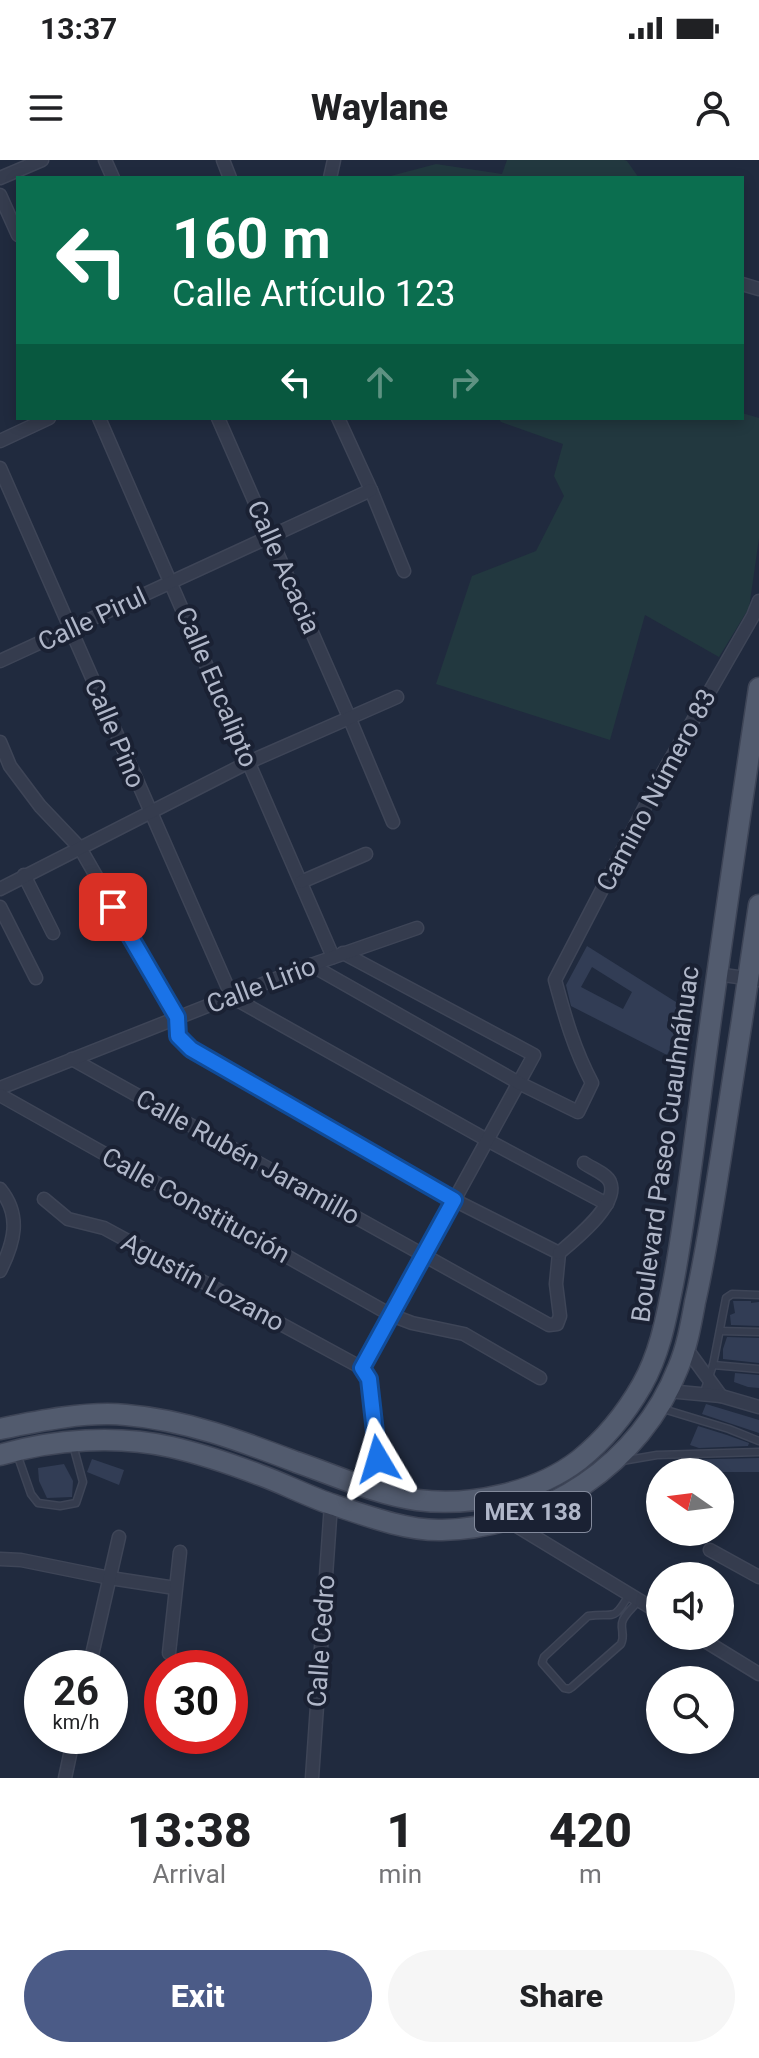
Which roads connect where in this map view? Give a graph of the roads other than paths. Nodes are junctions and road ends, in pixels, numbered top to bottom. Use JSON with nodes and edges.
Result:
{"nodes":[{"id":1,"x":42,"y":160,"type":"edge"},
{"id":2,"x":0,"y":178,"type":"edge"},
{"id":3,"x":0,"y":195,"type":"edge"},
{"id":4,"x":16,"y":231,"type":"edge"},
{"id":5,"x":45,"y":420,"type":"edge"},
{"id":6,"x":100,"y":420,"type":"edge"},
{"id":7,"x":219,"y":420,"type":"edge"},
{"id":8,"x":339,"y":420,"type":"edge"},
{"id":9,"x":0,"y":441,"type":"edge"},
{"id":10,"x":0,"y":468,"type":"edge"},
{"id":11,"x":371,"y":490,"type":"junction"},
{"id":12,"x":270,"y":536,"type":"junction"},
{"id":13,"x":404,"y":571,"type":"dead end"},
{"id":14,"x":172,"y":582,"type":"junction"},
{"id":15,"x":759,"y":601,"type":"edge"},
{"id":16,"x":71,"y":630,"type":"junction"},
{"id":17,"x":0,"y":661,"type":"edge"},
{"id":18,"x":759,"y":688,"type":"edge"},
{"id":19,"x":397,"y":697,"type":"dead end"},
{"id":20,"x":349,"y":717,"type":"junction"},
{"id":21,"x":0,"y":742,"type":"edge"},
{"id":22,"x":249,"y":762,"type":"junction"},
{"id":23,"x":149,"y":812,"type":"junction"},
{"id":24,"x":393,"y":822,"type":"dead end"},
{"id":25,"x":80,"y":848,"type":"junction"},
{"id":26,"x":366,"y":854,"type":"dead end"},
{"id":27,"x":24,"y":875,"type":"junction"},
{"id":28,"x":301,"y":882,"type":"junction"},
{"id":29,"x":0,"y":889,"type":"edge"},
{"id":30,"x":759,"y":905,"type":"edge"},
{"id":31,"x":0,"y":907,"type":"edge"},
{"id":32,"x":417,"y":928,"type":"dead end"},
{"id":33,"x":53,"y":933,"type":"dead end"},
{"id":34,"x":338,"y":955,"type":"junction"},
{"id":35,"x":311,"y":965,"type":"junction"},
{"id":36,"x":717,"y":974,"type":"junction"},
{"id":37,"x":36,"y":978,"type":"dead end"},
{"id":38,"x":754,"y":979,"type":"edge"},
{"id":39,"x":232,"y":997,"type":"junction"},
{"id":40,"x":177,"y":1017,"type":"junction"},
{"id":41,"x":72,"y":1059,"type":"junction"},
{"id":42,"x":519,"y":1083,"type":"junction"},
{"id":43,"x":0,"y":1088,"type":"edge"},
{"id":44,"x":0,"y":1095,"type":"edge"},
{"id":45,"x":487,"y":1140,"type":"junction"},
{"id":46,"x":584,"y":1163,"type":"dead end"},
{"id":47,"x":0,"y":1189,"type":"edge"},
{"id":48,"x":44,"y":1199,"type":"dead end"},
{"id":49,"x":454,"y":1200,"type":"junction"},
{"id":50,"x":607,"y":1204,"type":"junction"},
{"id":51,"x":559,"y":1253,"type":"junction"},
{"id":52,"x":424,"y":1255,"type":"junction"},
{"id":53,"x":0,"y":1271,"type":"edge"},
{"id":54,"x":759,"y":1295,"type":"edge"},
{"id":55,"x":391,"y":1315,"type":"junction"},
{"id":56,"x":720,"y":1331,"type":"junction"},
{"id":57,"x":759,"y":1332,"type":"edge"},
{"id":58,"x":686,"y":1348,"type":"junction"},
{"id":59,"x":713,"y":1365,"type":"junction"},
{"id":60,"x":362,"y":1368,"type":"junction"},
{"id":61,"x":759,"y":1369,"type":"edge"},
{"id":62,"x":540,"y":1378,"type":"dead end"},
{"id":63,"x":709,"y":1379,"type":"junction"},
{"id":64,"x":703,"y":1395,"type":"junction"},
{"id":65,"x":721,"y":1396,"type":"junction"},
{"id":66,"x":662,"y":1399,"type":"junction"},
{"id":67,"x":759,"y":1407,"type":"edge"},
{"id":68,"x":0,"y":1429,"type":"edge"},
{"id":69,"x":759,"y":1441,"type":"edge"},
{"id":70,"x":72,"y":1442,"type":"junction"},
{"id":71,"x":8,"y":1452,"type":"edge"},
{"id":72,"x":759,"y":1452,"type":"edge"},
{"id":73,"x":610,"y":1463,"type":"junction"},
{"id":74,"x":371,"y":1490,"type":"junction"},
{"id":75,"x":331,"y":1504,"type":"junction"},
{"id":76,"x":507,"y":1520,"type":"junction"},
{"id":77,"x":119,"y":1537,"type":"dead end"},
{"id":78,"x":710,"y":1550,"type":"dead end"},
{"id":79,"x":180,"y":1552,"type":"dead end"},
{"id":80,"x":0,"y":1559,"type":"edge"},
{"id":81,"x":759,"y":1577,"type":"edge"},
{"id":82,"x":110,"y":1578,"type":"junction"},
{"id":83,"x":175,"y":1588,"type":"junction"},
{"id":84,"x":634,"y":1598,"type":"junction"},
{"id":85,"x":646,"y":1605,"type":"edge"},
{"id":86,"x":93,"y":1650,"type":"edge"},
{"id":87,"x":169,"y":1650,"type":"edge"},
{"id":88,"x":720,"y":1650,"type":"edge"},
{"id":89,"x":759,"y":1674,"type":"edge"},
{"id":90,"x":70,"y":1754,"type":"edge"},
{"id":91,"x":65,"y":1778,"type":"edge"},
{"id":92,"x":312,"y":1778,"type":"edge"}],
"edges":[{"from":1,"to":2,"type":"street"},
{"from":3,"to":4,"type":"street"},
{"from":5,"to":9,"type":"street"},
{"from":6,"to":14,"type":"street","name":"Calle Eucalipto"},
{"from":7,"to":12,"type":"street","name":"Calle Acacia"},
{"from":8,"to":11,"type":"street"},
{"from":10,"to":16,"type":"street","name":"Calle Pino"},
{"from":11,"to":12,"type":"street","name":"Calle Pirul"},
{"from":11,"to":13,"type":"street"},
{"from":12,"to":14,"type":"street","name":"Calle Pirul"},
{"from":12,"to":20,"type":"street","name":"Calle Acacia"},
{"from":14,"to":16,"type":"street","name":"Calle Pirul"},
{"from":14,"to":22,"type":"street","name":"Calle Eucalipto"},
{"from":15,"to":42,"type":"street","name":"Camino Número 83"},
{"from":16,"to":17,"type":"street","name":"Calle Pirul"},
{"from":16,"to":23,"type":"street","name":"Calle Pino"},
{"from":18,"to":36,"type":"main road","name":"Boulevard Paseo Cuauhnáhuac","number":"MEX 138"},
{"from":19,"to":20,"type":"street"},
{"from":20,"to":22,"type":"street"},
{"from":20,"to":24,"type":"street","name":"Calle Acacia"},
{"from":21,"to":25,"type":"street"},
{"from":22,"to":23,"type":"street"},
{"from":22,"to":28,"type":"street","name":"Calle Eucalipto"},
{"from":23,"to":25,"type":"street"},
{"from":23,"to":39,"type":"street","name":"Calle Pino"},
{"from":25,"to":27,"type":"street"},
{"from":25,"to":40,"type":"street"},
{"from":26,"to":28,"type":"street"},
{"from":27,"to":29,"type":"street"},
{"from":27,"to":33,"type":"street"},
{"from":28,"to":34,"type":"street","name":"Calle Eucalipto"},
{"from":30,"to":38,"type":"main road","name":"Boulevard Paseo Cuauhnáhuac","number":"MEX 138"},
{"from":31,"to":37,"type":"street"},
{"from":32,"to":34,"type":"street","name":"Calle Lirio"},
{"from":34,"to":35,"type":"street","name":"Calle Lirio"},
{"from":34,"to":42,"type":"street"},
{"from":35,"to":39,"type":"street","name":"Calle Lirio"},
{"from":35,"to":42,"type":"street"},
{"from":36,"to":38,"type":"street"},
{"from":36,"to":74,"type":"main road","name":"Boulevard Paseo Cuauhnáhuac","number":"MEX 138"},
{"from":38,"to":58,"type":"main road","name":"Boulevard Paseo Cuauhnáhuac","number":"MEX 138"},
{"from":39,"to":40,"type":"street","name":"Calle Lirio"},
{"from":39,"to":45,"type":"street"},
{"from":40,"to":41,"type":"street","name":"Calle Lirio"},
{"from":40,"to":49,"type":"street"},
{"from":41,"to":43,"type":"street","name":"Calle Lirio"},
{"from":41,"to":52,"type":"street","name":"Calle Rubén Jaramillo"},
{"from":42,"to":45,"type":"street"},
{"from":44,"to":55,"type":"street","name":"Calle Constitución"},
{"from":45,"to":49,"type":"street"},
{"from":45,"to":50,"type":"street"},
{"from":46,"to":50,"type":"street"},
{"from":47,"to":53,"type":"street"},
{"from":48,"to":60,"type":"street","name":"Agustín Lozano"},
{"from":49,"to":51,"type":"street"},
{"from":49,"to":52,"type":"street"},
{"from":50,"to":51,"type":"street"},
{"from":51,"to":52,"type":"street","name":"Calle Rubén Jaramillo"},
{"from":52,"to":55,"type":"street"},
{"from":54,"to":56,"type":"lane"},
{"from":55,"to":60,"type":"street"},
{"from":55,"to":62,"type":"street","name":"Calle Constitución"},
{"from":56,"to":57,"type":"lane"},
{"from":56,"to":59,"type":"lane"},
{"from":58,"to":63,"type":"street"},
{"from":58,"to":66,"type":"main road","name":"Boulevard Paseo Cuauhnáhuac","number":"MEX 138"},
{"from":59,"to":61,"type":"lane"},
{"from":59,"to":63,"type":"lane"},
{"from":60,"to":74,"type":"street"},
{"from":63,"to":64,"type":"lane"},
{"from":63,"to":65,"type":"street"},
{"from":64,"to":65,"type":"street"},
{"from":64,"to":66,"type":"street"},
{"from":65,"to":67,"type":"street"},
{"from":66,"to":69,"type":"lane"},
{"from":66,"to":73,"type":"main road","name":"Boulevard Paseo Cuauhnáhuac","number":"MEX 138"},
{"from":68,"to":74,"type":"main road","name":"Boulevard Paseo Cuauhnáhuac","number":"MEX 138"},
{"from":70,"to":71,"type":"main road","name":"Boulevard Paseo Cuauhnáhuac","number":"MEX 138"},
{"from":70,"to":71,"type":"lane"},
{"from":70,"to":75,"type":"main road","name":"Boulevard Paseo Cuauhnáhuac","number":"MEX 138"},
{"from":72,"to":73,"type":"lane"},
{"from":73,"to":76,"type":"main road","name":"Boulevard Paseo Cuauhnáhuac","number":"MEX 138"},
{"from":75,"to":76,"type":"main road","name":"Boulevard Paseo Cuauhnáhuac","number":"MEX 138"},
{"from":75,"to":92,"type":"street","name":"Calle Cedro"},
{"from":76,"to":84,"type":"street"},
{"from":77,"to":82,"type":"street"},
{"from":78,"to":81,"type":"street"},
{"from":79,"to":83,"type":"street"},
{"from":80,"to":82,"type":"street"},
{"from":82,"to":83,"type":"street"},
{"from":82,"to":86,"type":"street"},
{"from":83,"to":87,"type":"street"},
{"from":84,"to":84,"type":"lane"},
{"from":84,"to":85,"type":"street"},
{"from":88,"to":89,"type":"street"},
{"from":90,"to":91,"type":"street"}]}
